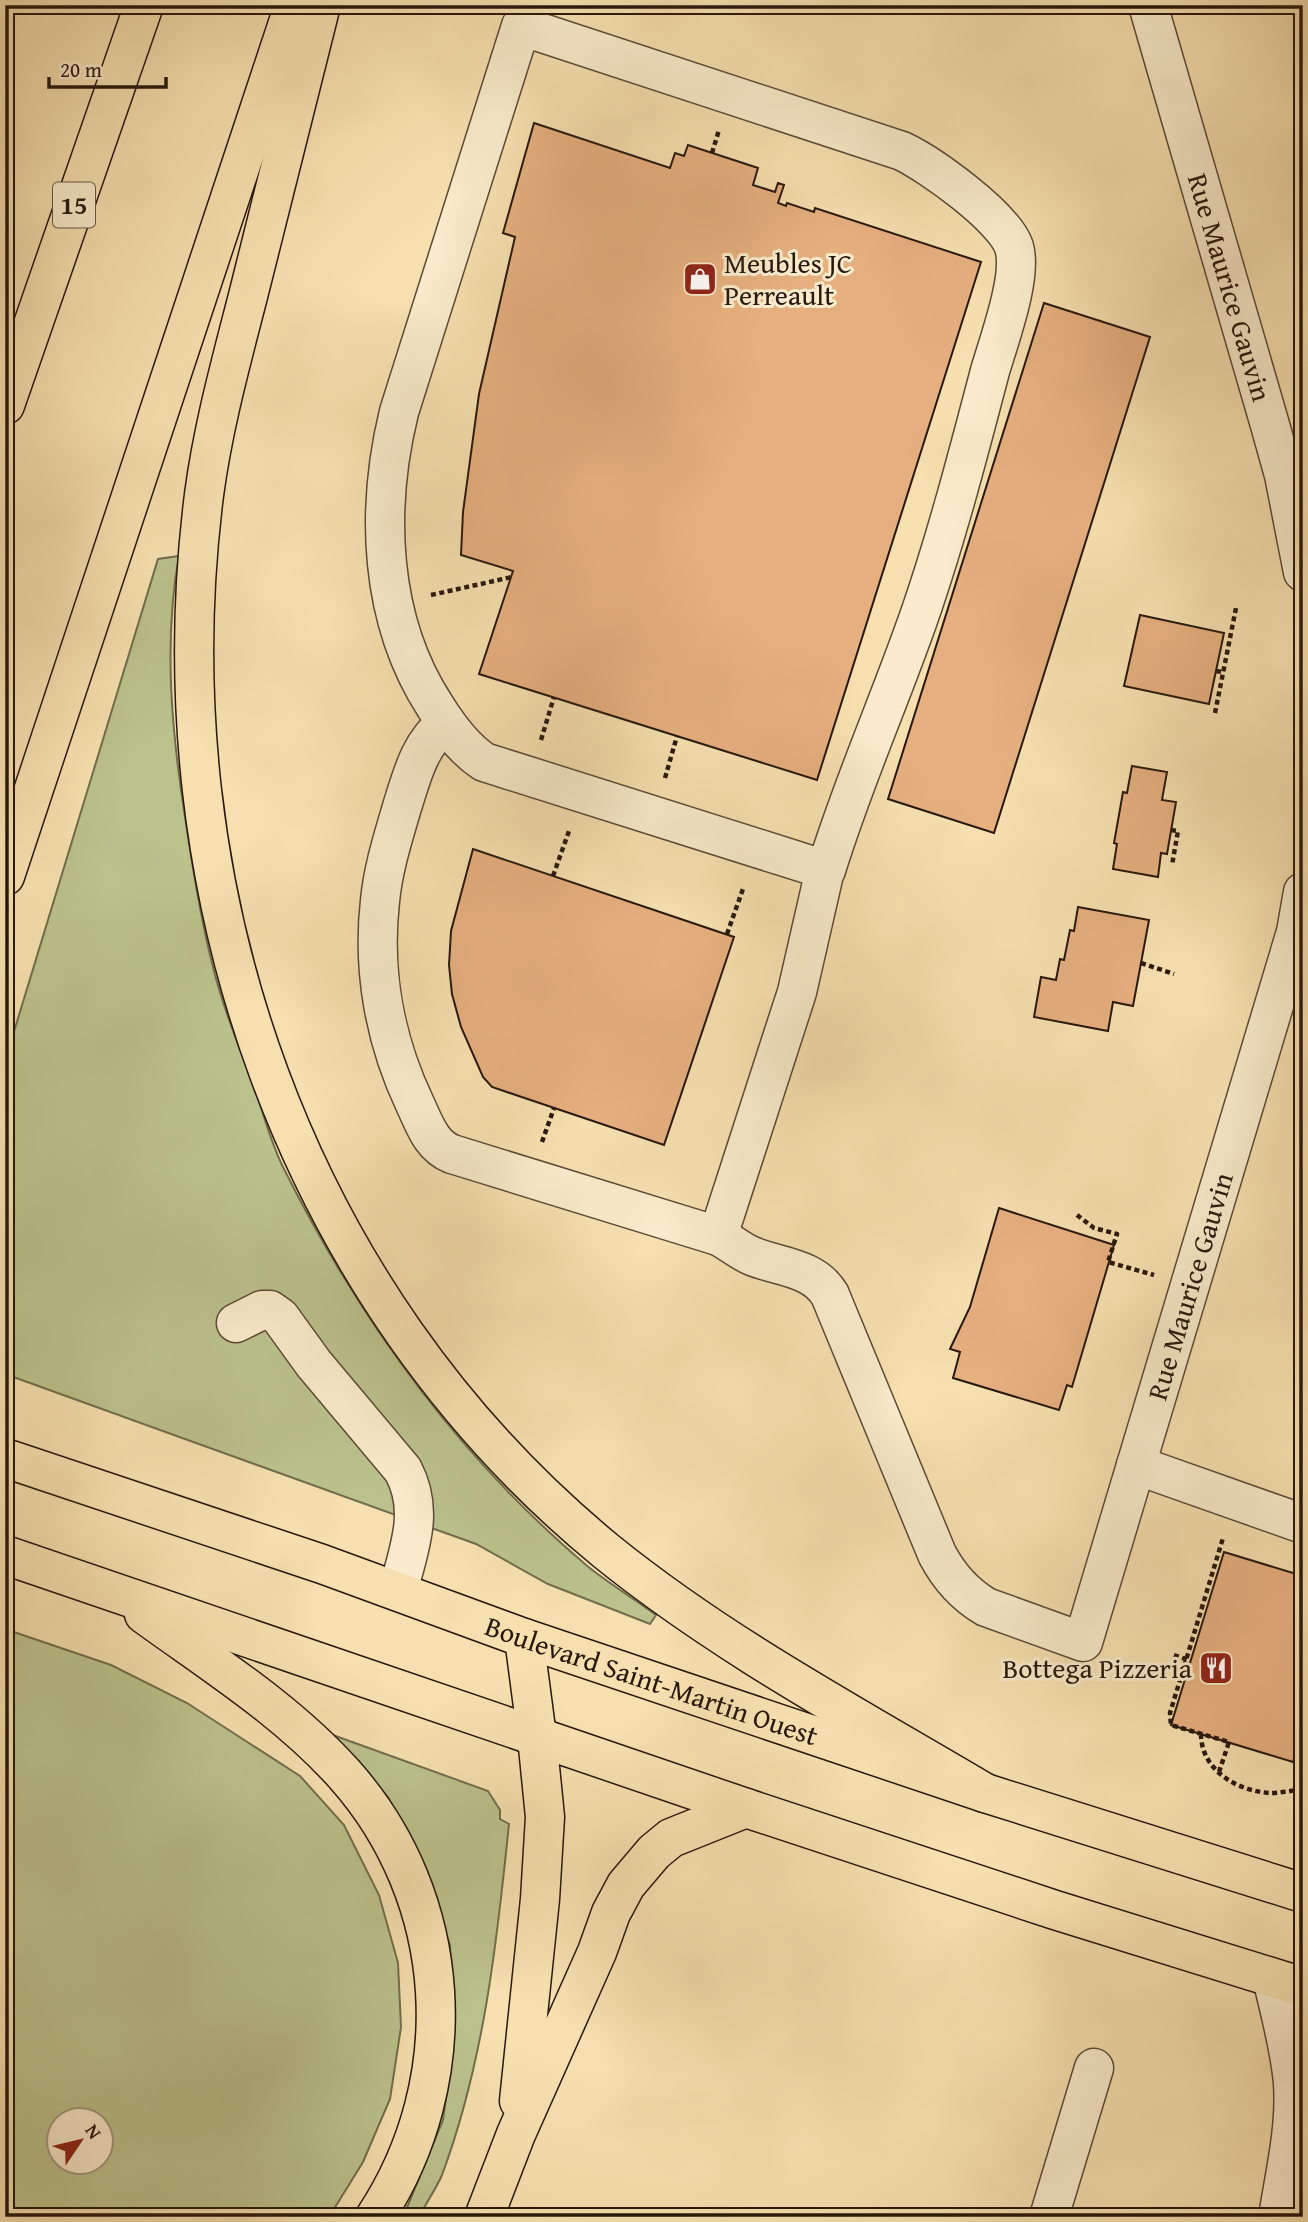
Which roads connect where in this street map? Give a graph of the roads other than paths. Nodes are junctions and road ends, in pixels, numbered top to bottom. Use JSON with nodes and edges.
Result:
{"nodes":[{"id":1,"x":131,"y":5,"type":"edge"},
{"id":2,"x":144,"y":5,"type":"edge"},
{"id":3,"x":294,"y":5,"type":"edge"},
{"id":4,"x":321,"y":5,"type":"edge"},
{"id":5,"x":1148,"y":5,"type":"edge"},
{"id":6,"x":519,"y":15,"type":"edge"},
{"id":7,"x":122,"y":68,"type":"junction"},
{"id":8,"x":5,"y":405,"type":"edge"},
{"id":9,"x":1303,"y":572,"type":"edge"},
{"id":10,"x":446,"y":723,"type":"junction"},
{"id":11,"x":826,"y":870,"type":"junction"},
{"id":12,"x":5,"y":876,"type":"edge"},
{"id":13,"x":1303,"y":892,"type":"edge"},
{"id":14,"x":1300,"y":932,"type":"edge"},
{"id":15,"x":718,"y":1237,"type":"junction"},
{"id":16,"x":236,"y":1323,"type":"dead end"},
{"id":17,"x":5,"y":1458,"type":"edge"},
{"id":18,"x":1136,"y":1465,"type":"junction"},
{"id":19,"x":1303,"y":1524,"type":"edge"},
{"id":20,"x":5,"y":1555,"type":"edge"},
{"id":21,"x":111,"y":1590,"type":"junction"},
{"id":22,"x":398,"y":1591,"type":"junction"},
{"id":23,"x":524,"y":1638,"type":"junction"},
{"id":24,"x":537,"y":1737,"type":"junction"},
{"id":25,"x":985,"y":1793,"type":"junction"},
{"id":26,"x":746,"y":1808,"type":"junction"},
{"id":27,"x":1303,"y":1893,"type":"edge"},
{"id":28,"x":1288,"y":1982,"type":"edge"},
{"id":29,"x":1094,"y":2068,"type":"dead end"},
{"id":30,"x":516,"y":2134,"type":"junction"},
{"id":31,"x":375,"y":2217,"type":"edge"},
{"id":32,"x":484,"y":2217,"type":"edge"},
{"id":33,"x":1049,"y":2217,"type":"edge"},
{"id":34,"x":1278,"y":2217,"type":"edge"}],
"edges":[{"from":1,"to":7,"type":"street"},
{"from":2,"to":7,"type":"main road","number":"15"},
{"from":3,"to":12,"type":"main road"},
{"from":4,"to":25,"type":"main road"},
{"from":5,"to":9,"type":"street","name":"Rue Maurice Gauvin"},
{"from":6,"to":10,"type":"street"},
{"from":6,"to":11,"type":"street"},
{"from":7,"to":8,"type":"main road","number":"15"},
{"from":10,"to":11,"type":"street"},
{"from":10,"to":15,"type":"street"},
{"from":11,"to":15,"type":"street"},
{"from":13,"to":14,"type":"street","name":"Rue Maurice Gauvin"},
{"from":14,"to":18,"type":"street","name":"Rue Maurice Gauvin"},
{"from":15,"to":18,"type":"street","name":"Rue Maurice Gauvin"},
{"from":16,"to":22,"type":"street"},
{"from":17,"to":22,"type":"main road","name":"Boulevard Saint-Martin Ouest"},
{"from":18,"to":19,"type":"street"},
{"from":20,"to":21,"type":"main road"},
{"from":21,"to":24,"type":"main road"},
{"from":21,"to":31,"type":"main road"},
{"from":22,"to":23,"type":"main road","name":"Boulevard Saint-Martin Ouest"},
{"from":23,"to":24,"type":"main road"},
{"from":23,"to":25,"type":"main road","name":"Boulevard Saint-Martin Ouest"},
{"from":24,"to":26,"type":"main road"},
{"from":24,"to":30,"type":"main road"},
{"from":25,"to":27,"type":"main road","name":"Boulevard Saint-Martin Ouest"},
{"from":26,"to":28,"type":"main road"},
{"from":26,"to":30,"type":"main road"},
{"from":28,"to":34,"type":"street"},
{"from":29,"to":33,"type":"street"},
{"from":30,"to":32,"type":"main road"}]}
